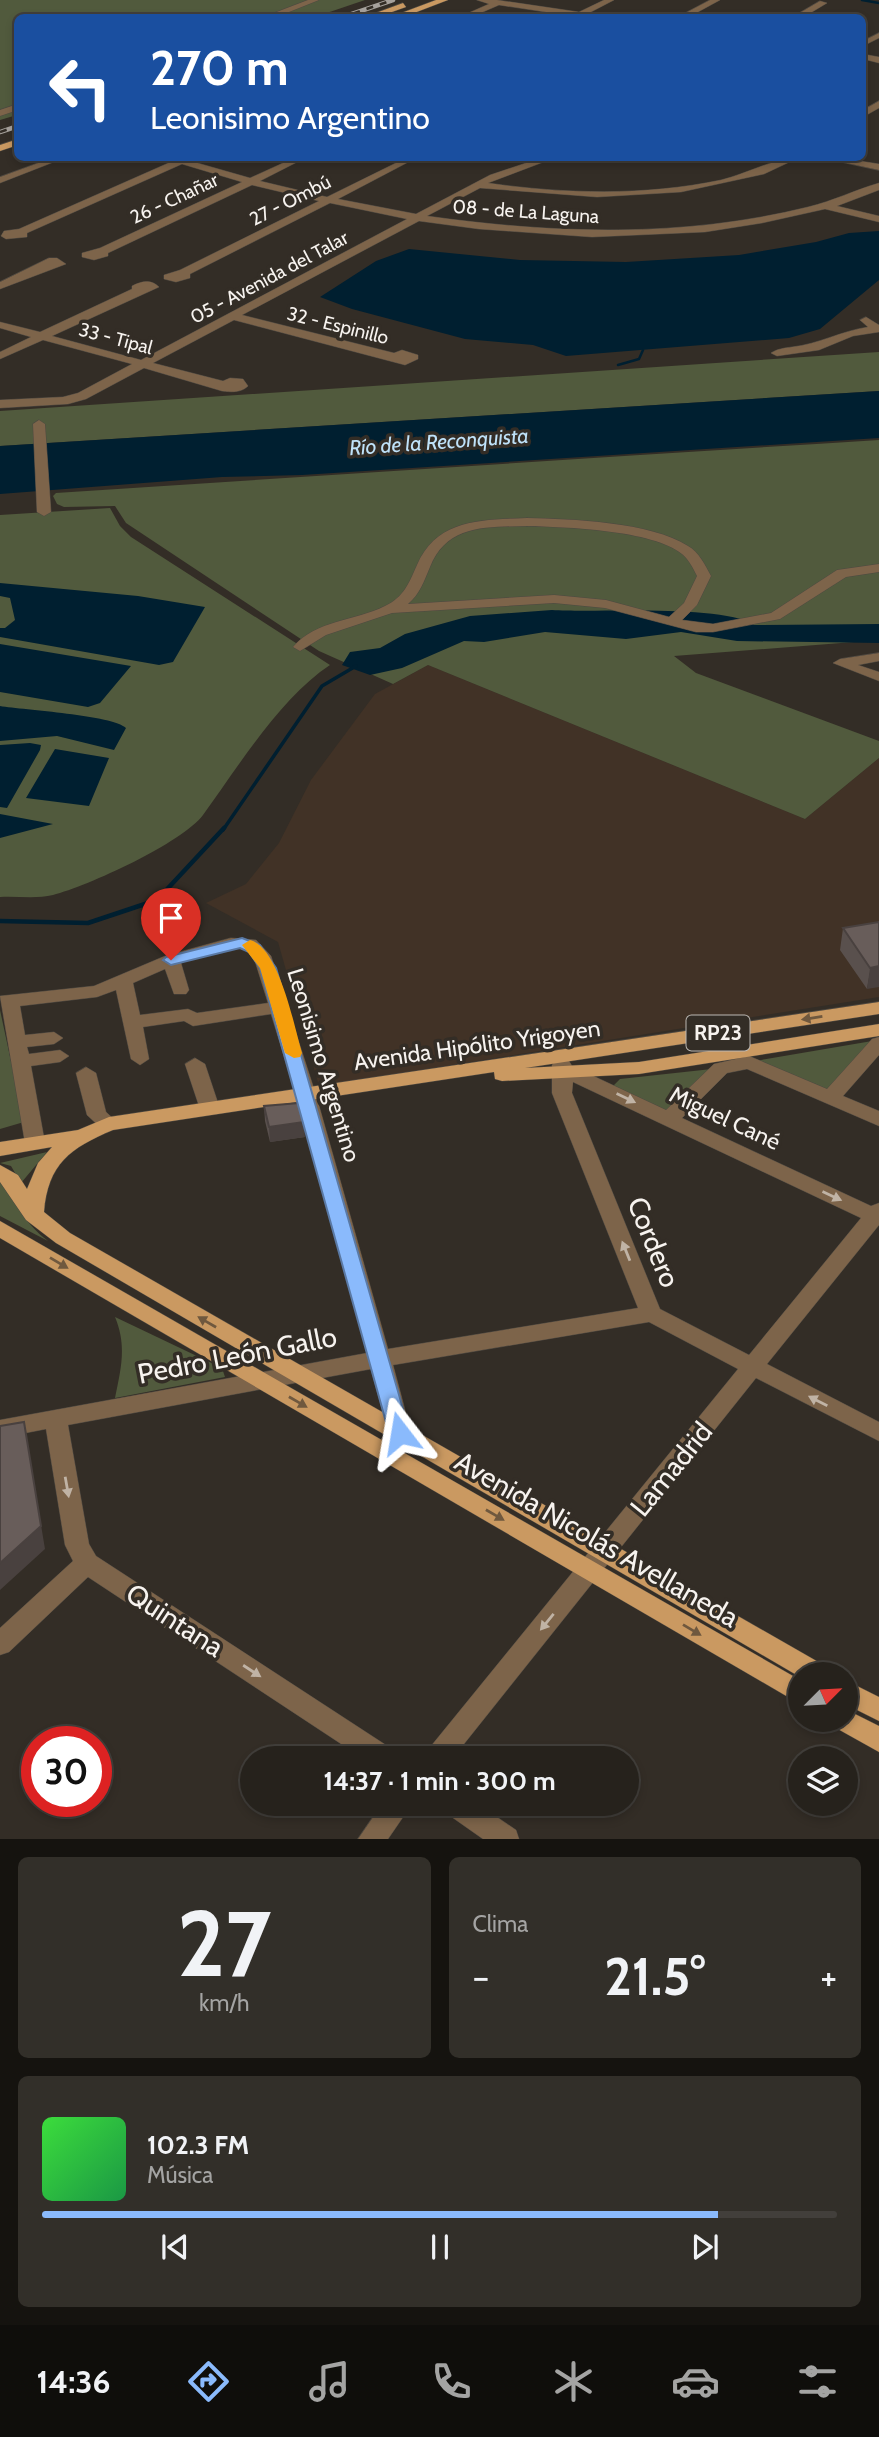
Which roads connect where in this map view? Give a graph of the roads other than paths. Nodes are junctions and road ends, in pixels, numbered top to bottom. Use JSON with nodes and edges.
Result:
{"nodes":[{"id":1,"x":314,"y":0,"type":"edge"},
{"id":2,"x":417,"y":0,"type":"edge"},
{"id":3,"x":447,"y":0,"type":"edge"},
{"id":4,"x":483,"y":0,"type":"edge"},
{"id":5,"x":610,"y":0,"type":"edge"},
{"id":6,"x":716,"y":0,"type":"edge"},
{"id":7,"x":471,"y":1,"type":"edge"},
{"id":8,"x":825,"y":1,"type":"edge"},
{"id":9,"x":430,"y":3,"type":"edge"},
{"id":10,"x":495,"y":4,"type":"junction"},
{"id":11,"x":276,"y":14,"type":"edge"},
{"id":12,"x":377,"y":14,"type":"edge"},
{"id":13,"x":397,"y":14,"type":"edge"},
{"id":14,"x":402,"y":14,"type":"edge"},
{"id":15,"x":471,"y":14,"type":"edge"},
{"id":16,"x":562,"y":14,"type":"edge"},
{"id":17,"x":580,"y":14,"type":"edge"},
{"id":18,"x":688,"y":14,"type":"edge"},
{"id":19,"x":802,"y":14,"type":"edge"},
{"id":20,"x":51,"y":161,"type":"edge"},
{"id":21,"x":178,"y":161,"type":"edge"},
{"id":22,"x":188,"y":161,"type":"edge"},
{"id":23,"x":295,"y":161,"type":"edge"},
{"id":24,"x":406,"y":161,"type":"edge"},
{"id":25,"x":539,"y":161,"type":"edge"},
{"id":26,"x":785,"y":161,"type":"edge"},
{"id":27,"x":845,"y":161,"type":"edge"},
{"id":28,"x":879,"y":167,"type":"edge"},
{"id":29,"x":0,"y":180,"type":"edge"},
{"id":30,"x":250,"y":182,"type":"junction"},
{"id":31,"x":479,"y":185,"type":"junction"},
{"id":32,"x":879,"y":186,"type":"edge"},
{"id":33,"x":329,"y":200,"type":"junction"},
{"id":34,"x":826,"y":206,"type":"junction"},
{"id":35,"x":417,"y":219,"type":"junction"},
{"id":36,"x":879,"y":219,"type":"edge"},
{"id":37,"x":20,"y":232,"type":"dead end"},
{"id":38,"x":100,"y":252,"type":"dead end"},
{"id":39,"x":46,"y":266,"type":"dead end"},
{"id":40,"x":183,"y":273,"type":"dead end"},
{"id":41,"x":0,"y":286,"type":"edge"},
{"id":42,"x":139,"y":290,"type":"dead end"},
{"id":43,"x":879,"y":310,"type":"edge"},
{"id":44,"x":232,"y":316,"type":"junction"},
{"id":45,"x":0,"y":325,"type":"edge"},
{"id":46,"x":41,"y":336,"type":"junction"},
{"id":47,"x":777,"y":352,"type":"dead end"},
{"id":48,"x":0,"y":356,"type":"edge"},
{"id":49,"x":395,"y":357,"type":"dead end"},
{"id":50,"x":144,"y":364,"type":"junction"},
{"id":51,"x":222,"y":385,"type":"dead end"},
{"id":52,"x":0,"y":404,"type":"edge"},
{"id":53,"x":40,"y":424,"type":"dead end"},
{"id":54,"x":44,"y":508,"type":"dead end"},
{"id":55,"x":879,"y":568,"type":"edge"},
{"id":56,"x":390,"y":609,"type":"junction"},
{"id":57,"x":674,"y":620,"type":"junction"},
{"id":58,"x":300,"y":647,"type":"dead end"},
{"id":59,"x":879,"y":657,"type":"edge"},
{"id":60,"x":879,"y":677,"type":"edge"},
{"id":61,"x":171,"y":960,"type":"junction"},
{"id":62,"x":124,"y":982,"type":"dead end"},
{"id":63,"x":180,"y":990,"type":"dead end"},
{"id":64,"x":5,"y":1002,"type":"edge"},
{"id":65,"x":280,"y":1006,"type":"junction"},
{"id":66,"x":879,"y":1008,"type":"edge"},
{"id":67,"x":851,"y":1012,"type":"junction"},
{"id":68,"x":132,"y":1022,"type":"junction"},
{"id":69,"x":874,"y":1035,"type":"edge"},
{"id":70,"x":57,"y":1047,"type":"dead end"},
{"id":71,"x":19,"y":1052,"type":"junction"},
{"id":72,"x":140,"y":1059,"type":"dead end"},
{"id":73,"x":561,"y":1063,"type":"junction"},
{"id":74,"x":195,"y":1064,"type":"dead end"},
{"id":75,"x":86,"y":1073,"type":"dead end"},
{"id":76,"x":831,"y":1097,"type":"junction"},
{"id":77,"x":308,"y":1101,"type":"junction"},
{"id":78,"x":210,"y":1109,"type":"junction"},
{"id":79,"x":669,"y":1119,"type":"junction"},
{"id":80,"x":879,"y":1119,"type":"edge"},
{"id":81,"x":109,"y":1125,"type":"junction"},
{"id":82,"x":83,"y":1135,"type":"junction"},
{"id":83,"x":35,"y":1143,"type":"junction"},
{"id":84,"x":0,"y":1149,"type":"edge"},
{"id":85,"x":0,"y":1172,"type":"edge"},
{"id":86,"x":33,"y":1215,"type":"junction"},
{"id":87,"x":878,"y":1215,"type":"edge"},
{"id":88,"x":0,"y":1228,"type":"edge"},
{"id":89,"x":651,"y":1314,"type":"junction"},
{"id":90,"x":381,"y":1359,"type":"junction"},
{"id":91,"x":754,"y":1368,"type":"junction"},
{"id":92,"x":298,"y":1374,"type":"junction"},
{"id":93,"x":261,"y":1381,"type":"junction"},
{"id":94,"x":56,"y":1419,"type":"junction"},
{"id":95,"x":0,"y":1429,"type":"edge"},
{"id":96,"x":879,"y":1432,"type":"edge"},
{"id":97,"x":400,"y":1433,"type":"junction"},
{"id":98,"x":384,"y":1451,"type":"junction"},
{"id":99,"x":597,"y":1560,"type":"junction"},
{"id":100,"x":87,"y":1563,"type":"junction"},
{"id":101,"x":0,"y":1644,"type":"edge"},
{"id":102,"x":793,"y":1662,"type":"edge"},
{"id":103,"x":788,"y":1685,"type":"edge"},
{"id":104,"x":858,"y":1698,"type":"edge"},
{"id":105,"x":879,"y":1710,"type":"edge"},
{"id":106,"x":858,"y":1728,"type":"edge"},
{"id":107,"x":879,"y":1740,"type":"edge"},
{"id":108,"x":366,"y":1746,"type":"edge"},
{"id":109,"x":447,"y":1746,"type":"edge"},
{"id":110,"x":389,"y":1816,"type":"edge"},
{"id":111,"x":472,"y":1816,"type":"edge"},
{"id":112,"x":371,"y":1839,"type":"edge"},
{"id":113,"x":506,"y":1839,"type":"edge"}],
"edges":[{"from":1,"to":11,"type":"street"},
{"from":2,"to":12,"type":"main road"},
{"from":3,"to":9,"type":"main road"},
{"from":4,"to":10,"type":"street"},
{"from":5,"to":17,"type":"street"},
{"from":6,"to":18,"type":"street"},
{"from":7,"to":10,"type":"street"},
{"from":8,"to":19,"type":"street"},
{"from":9,"to":13,"type":"main road"},
{"from":9,"to":14,"type":"main road"},
{"from":10,"to":15,"type":"street"},
{"from":10,"to":16,"type":"street"},
{"from":20,"to":29,"type":"street"},
{"from":21,"to":37,"type":"street"},
{"from":22,"to":30,"type":"street","name":"08 - de La Laguna"},
{"from":23,"to":30,"type":"street","name":"26 - Chañar"},
{"from":24,"to":33,"type":"street","name":"27 - Ombú"},
{"from":25,"to":31,"type":"street","name":"05 - Avenida del Talar"},
{"from":26,"to":31,"type":"street"},
{"from":27,"to":28,"type":"street"},
{"from":30,"to":33,"type":"street","name":"08 - de La Laguna"},
{"from":30,"to":38,"type":"street","name":"26 - Chañar"},
{"from":31,"to":35,"type":"street","name":"05 - Avenida del Talar"},
{"from":32,"to":34,"type":"street","name":"08 - de La Laguna"},
{"from":33,"to":35,"type":"street","name":"08 - de La Laguna"},
{"from":33,"to":40,"type":"street","name":"27 - Ombú"},
{"from":34,"to":35,"type":"street","name":"08 - de La Laguna"},
{"from":34,"to":36,"type":"street"},
{"from":35,"to":44,"type":"street","name":"05 - Avenida del Talar"},
{"from":39,"to":41,"type":"street"},
{"from":42,"to":46,"type":"street"},
{"from":43,"to":47,"type":"street"},
{"from":44,"to":49,"type":"street","name":"32 - Espinillo"},
{"from":44,"to":50,"type":"street","name":"05 - Avenida del Talar"},
{"from":45,"to":46,"type":"street","name":"33 - Tipal"},
{"from":46,"to":48,"type":"street"},
{"from":46,"to":50,"type":"street","name":"33 - Tipal"},
{"from":50,"to":51,"type":"street","name":"33 - Tipal"},
{"from":50,"to":52,"type":"street","name":"05 - Avenida del Talar"},
{"from":53,"to":54,"type":"street"},
{"from":55,"to":57,"type":"street"},
{"from":56,"to":57,"type":"street"},
{"from":56,"to":57,"type":"street"},
{"from":56,"to":58,"type":"street"},
{"from":59,"to":60,"type":"street"},
{"from":61,"to":63,"type":"street"},
{"from":61,"to":64,"type":"street","name":"Leonisimo Argentino"},
{"from":61,"to":65,"type":"street","name":"Leonisimo Argentino"},
{"from":62,"to":68,"type":"street"},
{"from":64,"to":71,"type":"street"},
{"from":65,"to":68,"type":"street"},
{"from":65,"to":77,"type":"street","name":"Leonisimo Argentino"},
{"from":66,"to":67,"type":"main road","name":"Avenida Hipólito Yrigoyen","number":"RP23"},
{"from":67,"to":69,"type":"main road"},
{"from":67,"to":73,"type":"main road","name":"Avenida Hipólito Yrigoyen","number":"RP23","one_way":true},
{"from":68,"to":72,"type":"street"},
{"from":69,"to":73,"type":"main road","name":"Avenida Hipólito Yrigoyen","number":"RP23"},
{"from":69,"to":76,"type":"street"},
{"from":70,"to":71,"type":"street"},
{"from":71,"to":83,"type":"street"},
{"from":73,"to":77,"type":"main road","name":"Avenida Hipólito Yrigoyen","number":"RP23"},
{"from":73,"to":79,"type":"street","name":"Miguel Cané","one_way":true},
{"from":89,"to":73,"type":"street","name":"Cordero","one_way":true},
{"from":74,"to":78,"type":"street"},
{"from":75,"to":81,"type":"street"},
{"from":76,"to":79,"type":"street"},
{"from":76,"to":80,"type":"street"},
{"from":77,"to":78,"type":"main road","name":"Avenida Hipólito Yrigoyen","number":"RP23"},
{"from":77,"to":82,"type":"main road","name":"Avenida Hipólito Yrigoyen","number":"RP23"},
{"from":77,"to":90,"type":"street","name":"Leonisimo Argentino"},
{"from":78,"to":81,"type":"main road","name":"Avenida Hipólito Yrigoyen","number":"RP23"},
{"from":79,"to":87,"type":"street","name":"Miguel Cané","one_way":true},
{"from":81,"to":82,"type":"main road","name":"Avenida Hipólito Yrigoyen","number":"RP23"},
{"from":82,"to":83,"type":"main road","name":"Avenida Hipólito Yrigoyen","number":"RP23"},
{"from":82,"to":86,"type":"main road"},
{"from":83,"to":84,"type":"main road","name":"Avenida Hipólito Yrigoyen","number":"RP23"},
{"from":85,"to":86,"type":"main road","name":"Avenida Nicolás Avellaneda"},
{"from":92,"to":86,"type":"main road","name":"Avenida Nicolás Avellaneda","one_way":true},
{"from":87,"to":91,"type":"street","name":"Lamadrid"},
{"from":88,"to":93,"type":"main road","name":"Avenida Nicolás Avellaneda","one_way":true},
{"from":89,"to":90,"type":"street","name":"Pedro León Gallo"},
{"from":89,"to":91,"type":"street","name":"Cordero"},
{"from":90,"to":92,"type":"street","name":"Pedro León Gallo"},
{"from":90,"to":97,"type":"street","name":"Leonisimo Argentino"},
{"from":96,"to":91,"type":"street","name":"Cordero","one_way":true},
{"from":91,"to":99,"type":"street","name":"Lamadrid"},
{"from":92,"to":93,"type":"street","name":"Pedro León Gallo"},
{"from":92,"to":97,"type":"main road","name":"Avenida Nicolás Avellaneda"},
{"from":93,"to":94,"type":"street","name":"Pedro León Gallo"},
{"from":93,"to":98,"type":"main road","name":"Avenida Nicolás Avellaneda","one_way":true},
{"from":94,"to":95,"type":"street","name":"Pedro León Gallo"},
{"from":94,"to":100,"type":"street","one_way":true},
{"from":97,"to":98,"type":"street"},
{"from":97,"to":99,"type":"main road","name":"Avenida Nicolás Avellaneda"},
{"from":98,"to":99,"type":"main road","name":"Avenida Nicolás Avellaneda","one_way":true},
{"from":99,"to":102,"type":"main road","name":"Avenida Nicolás Avellaneda"},
{"from":99,"to":103,"type":"main road","name":"Avenida Nicolás Avellaneda","one_way":true},
{"from":99,"to":109,"type":"street","name":"Lamadrid","one_way":true},
{"from":100,"to":101,"type":"street"},
{"from":100,"to":108,"type":"street","name":"Quintana","one_way":true},
{"from":104,"to":105,"type":"main road"},
{"from":106,"to":107,"type":"main road"},
{"from":110,"to":112,"type":"street"},
{"from":111,"to":113,"type":"street"}]}
